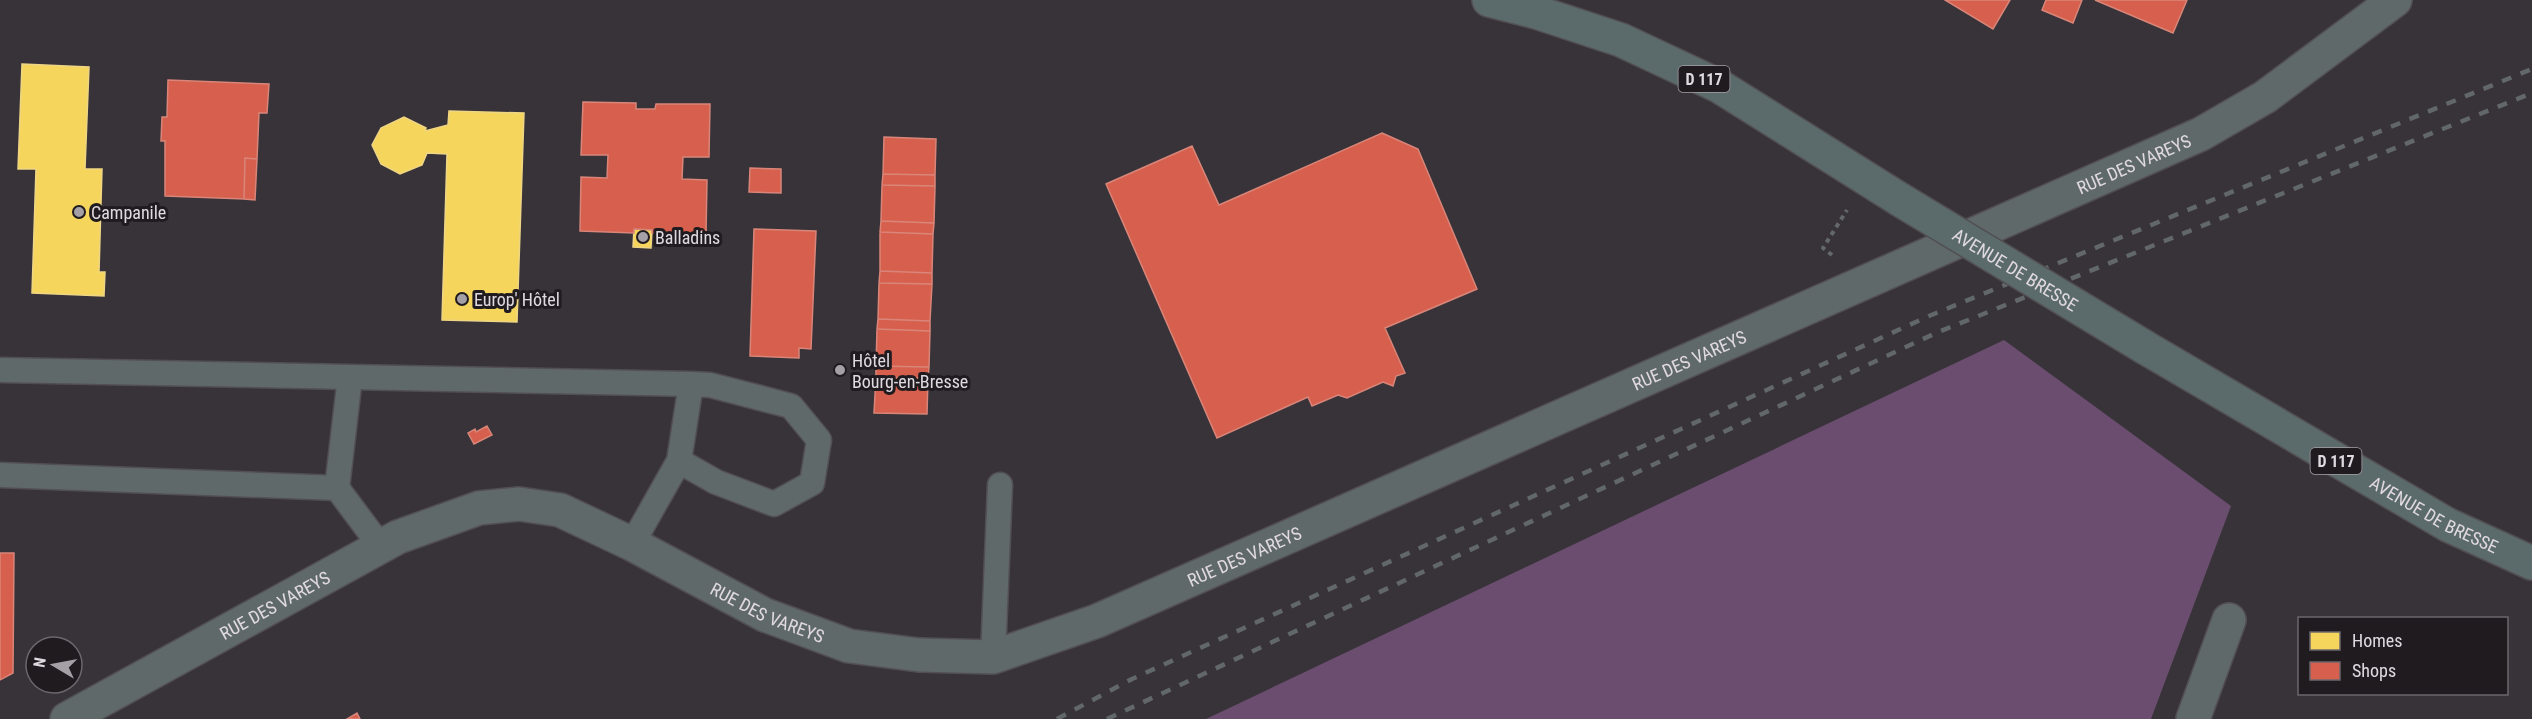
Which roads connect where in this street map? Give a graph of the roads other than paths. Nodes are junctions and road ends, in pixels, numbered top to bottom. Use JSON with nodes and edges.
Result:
{"nodes":[{"id":1,"x":1489,"y":0,"type":"edge"},
{"id":2,"x":2395,"y":0,"type":"edge"},
{"id":3,"x":0,"y":370,"type":"edge"},
{"id":4,"x":350,"y":377,"type":"junction"},
{"id":5,"x":691,"y":384,"type":"junction"},
{"id":6,"x":679,"y":461,"type":"junction"},
{"id":7,"x":0,"y":475,"type":"edge"},
{"id":8,"x":1000,"y":485,"type":"dead end"},
{"id":9,"x":337,"y":488,"type":"junction"},
{"id":10,"x":632,"y":544,"type":"junction"},
{"id":11,"x":381,"y":547,"type":"junction"},
{"id":12,"x":2532,"y":563,"type":"edge"},
{"id":13,"x":2229,"y":620,"type":"dead end"},
{"id":14,"x":993,"y":657,"type":"junction"},
{"id":15,"x":67,"y":719,"type":"edge"},
{"id":16,"x":2193,"y":719,"type":"edge"}],
"edges":[{"from":1,"to":12,"type":"main road","name":"AVENUE DE BRESSE","number":"D 117","bridge":true},
{"from":2,"to":14,"type":"street","name":"RUE DES VAREYS"},
{"from":3,"to":4,"type":"lane"},
{"from":4,"to":5,"type":"lane"},
{"from":4,"to":9,"type":"lane"},
{"from":5,"to":6,"type":"lane"},
{"from":5,"to":6,"type":"lane"},
{"from":6,"to":10,"type":"lane"},
{"from":7,"to":9,"type":"lane"},
{"from":8,"to":14,"type":"lane"},
{"from":9,"to":11,"type":"lane"},
{"from":10,"to":11,"type":"street","name":"RUE DES VAREYS"},
{"from":10,"to":14,"type":"street","name":"RUE DES VAREYS"},
{"from":11,"to":15,"type":"street","name":"RUE DES VAREYS"},
{"from":13,"to":16,"type":"street"}]}
